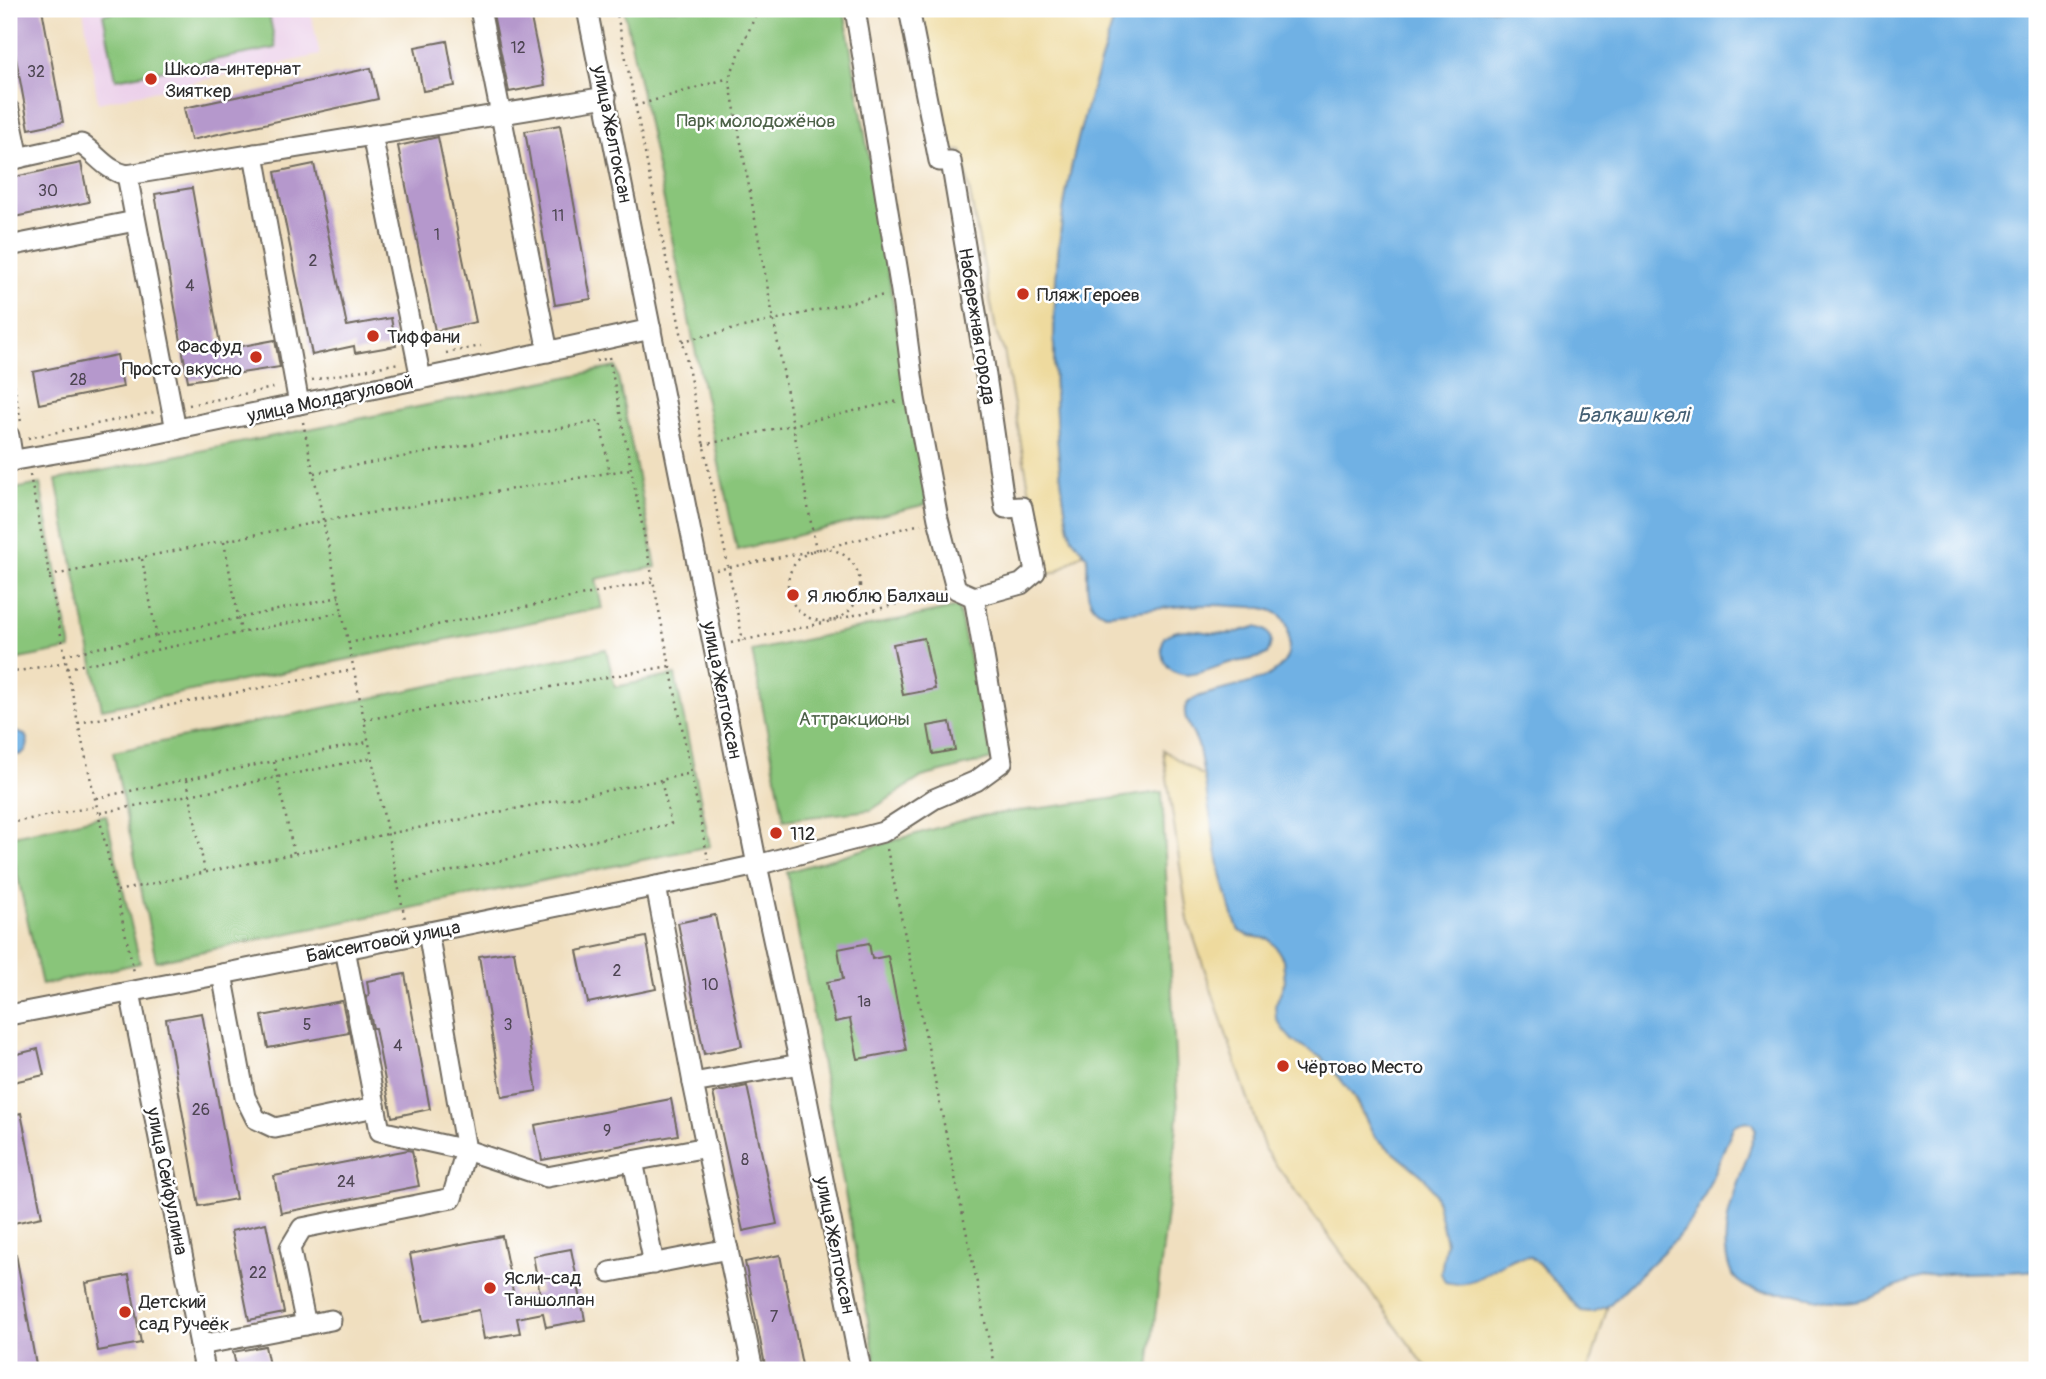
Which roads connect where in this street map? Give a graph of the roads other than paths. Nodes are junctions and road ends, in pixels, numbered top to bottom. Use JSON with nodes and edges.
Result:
{"nodes":[{"id":1,"x":480,"y":9,"type":"edge"},
{"id":2,"x":587,"y":9,"type":"edge"},
{"id":3,"x":855,"y":9,"type":"edge"},
{"id":4,"x":909,"y":9,"type":"edge"},
{"id":5,"x":606,"y":97,"type":"junction"},
{"id":6,"x":9,"y":110,"type":"edge"},
{"id":7,"x":502,"y":114,"type":"junction"},
{"id":8,"x":372,"y":135,"type":"junction"},
{"id":9,"x":254,"y":154,"type":"junction"},
{"id":10,"x":14,"y":159,"type":"edge"},
{"id":11,"x":127,"y":175,"type":"junction"},
{"id":12,"x":135,"y":221,"type":"junction"},
{"id":13,"x":9,"y":246,"type":"edge"},
{"id":14,"x":651,"y":329,"type":"junction"},
{"id":15,"x":548,"y":352,"type":"junction"},
{"id":16,"x":421,"y":379,"type":"junction"},
{"id":17,"x":299,"y":404,"type":"junction"},
{"id":18,"x":176,"y":430,"type":"junction"},
{"id":19,"x":9,"y":436,"type":"edge"},
{"id":20,"x":16,"y":460,"type":"edge"},
{"id":21,"x":975,"y":597,"type":"junction"},
{"id":22,"x":757,"y":865,"type":"junction"},
{"id":23,"x":656,"y":886,"type":"junction"},
{"id":24,"x":428,"y":932,"type":"junction"},
{"id":25,"x":345,"y":949,"type":"junction"},
{"id":26,"x":222,"y":974,"type":"junction"},
{"id":27,"x":134,"y":992,"type":"junction"},
{"id":28,"x":9,"y":1015,"type":"edge"},
{"id":29,"x":800,"y":1064,"type":"junction"},
{"id":30,"x":693,"y":1083,"type":"junction"},
{"id":31,"x":375,"y":1107,"type":"junction"},
{"id":32,"x":706,"y":1147,"type":"junction"},
{"id":33,"x":466,"y":1150,"type":"junction"},
{"id":34,"x":633,"y":1161,"type":"junction"},
{"id":35,"x":728,"y":1249,"type":"junction"},
{"id":36,"x":654,"y":1264,"type":"junction"},
{"id":37,"x":610,"y":1272,"type":"dead end"},
{"id":38,"x":331,"y":1320,"type":"dead end"},
{"id":39,"x":306,"y":1325,"type":"junction"},
{"id":40,"x":200,"y":1345,"type":"junction"},
{"id":41,"x":205,"y":1370,"type":"edge"},
{"id":42,"x":752,"y":1370,"type":"edge"},
{"id":43,"x":861,"y":1370,"type":"edge"}],
"edges":[{"from":1,"to":7,"type":"street"},
{"from":2,"to":5,"type":"street","name":"улица Желтоксан"},
{"from":3,"to":21,"type":"street"},
{"from":4,"to":21,"type":"street","name":"Набережная города"},
{"from":5,"to":7,"type":"street"},
{"from":5,"to":14,"type":"street","name":"улица Желтоксан"},
{"from":6,"to":10,"type":"street"},
{"from":7,"to":8,"type":"street"},
{"from":7,"to":15,"type":"street"},
{"from":8,"to":9,"type":"street"},
{"from":8,"to":16,"type":"street"},
{"from":9,"to":11,"type":"street"},
{"from":9,"to":17,"type":"street"},
{"from":10,"to":11,"type":"street"},
{"from":11,"to":12,"type":"street"},
{"from":12,"to":13,"type":"street"},
{"from":12,"to":18,"type":"street"},
{"from":14,"to":15,"type":"street","name":"улица Молдагуловой"},
{"from":14,"to":22,"type":"street","name":"улица Желтоксан"},
{"from":15,"to":16,"type":"street","name":"улица Молдагуловой"},
{"from":16,"to":17,"type":"street","name":"улица Молдагуловой"},
{"from":17,"to":18,"type":"street","name":"улица Молдагуловой"},
{"from":18,"to":20,"type":"street","name":"улица Молдагуловой"},
{"from":19,"to":20,"type":"street"},
{"from":21,"to":22,"type":"street","name":"Байсеитовой улица"},
{"from":22,"to":23,"type":"street","name":"Байсеитовой улица"},
{"from":22,"to":29,"type":"street","name":"улица Желтоксан"},
{"from":23,"to":24,"type":"street","name":"Байсеитовой улица"},
{"from":23,"to":30,"type":"street"},
{"from":24,"to":25,"type":"street","name":"Байсеитовой улица"},
{"from":24,"to":33,"type":"street"},
{"from":25,"to":26,"type":"street","name":"Байсеитовой улица"},
{"from":25,"to":31,"type":"street"},
{"from":26,"to":27,"type":"street","name":"Байсеитовой улица"},
{"from":26,"to":31,"type":"street"},
{"from":27,"to":28,"type":"street","name":"Байсеитовой улица"},
{"from":27,"to":40,"type":"street","name":"улица Сейфуллина"},
{"from":29,"to":30,"type":"street"},
{"from":29,"to":43,"type":"street","name":"улица Желтоксан"},
{"from":30,"to":32,"type":"street"},
{"from":31,"to":33,"type":"street"},
{"from":32,"to":34,"type":"street"},
{"from":32,"to":35,"type":"street"},
{"from":33,"to":34,"type":"street"},
{"from":33,"to":39,"type":"street"},
{"from":34,"to":36,"type":"street"},
{"from":35,"to":36,"type":"street"},
{"from":35,"to":42,"type":"street"},
{"from":36,"to":37,"type":"street"},
{"from":38,"to":39,"type":"street"},
{"from":39,"to":40,"type":"street"},
{"from":40,"to":41,"type":"street","name":"улица Сейфуллина"}]}
